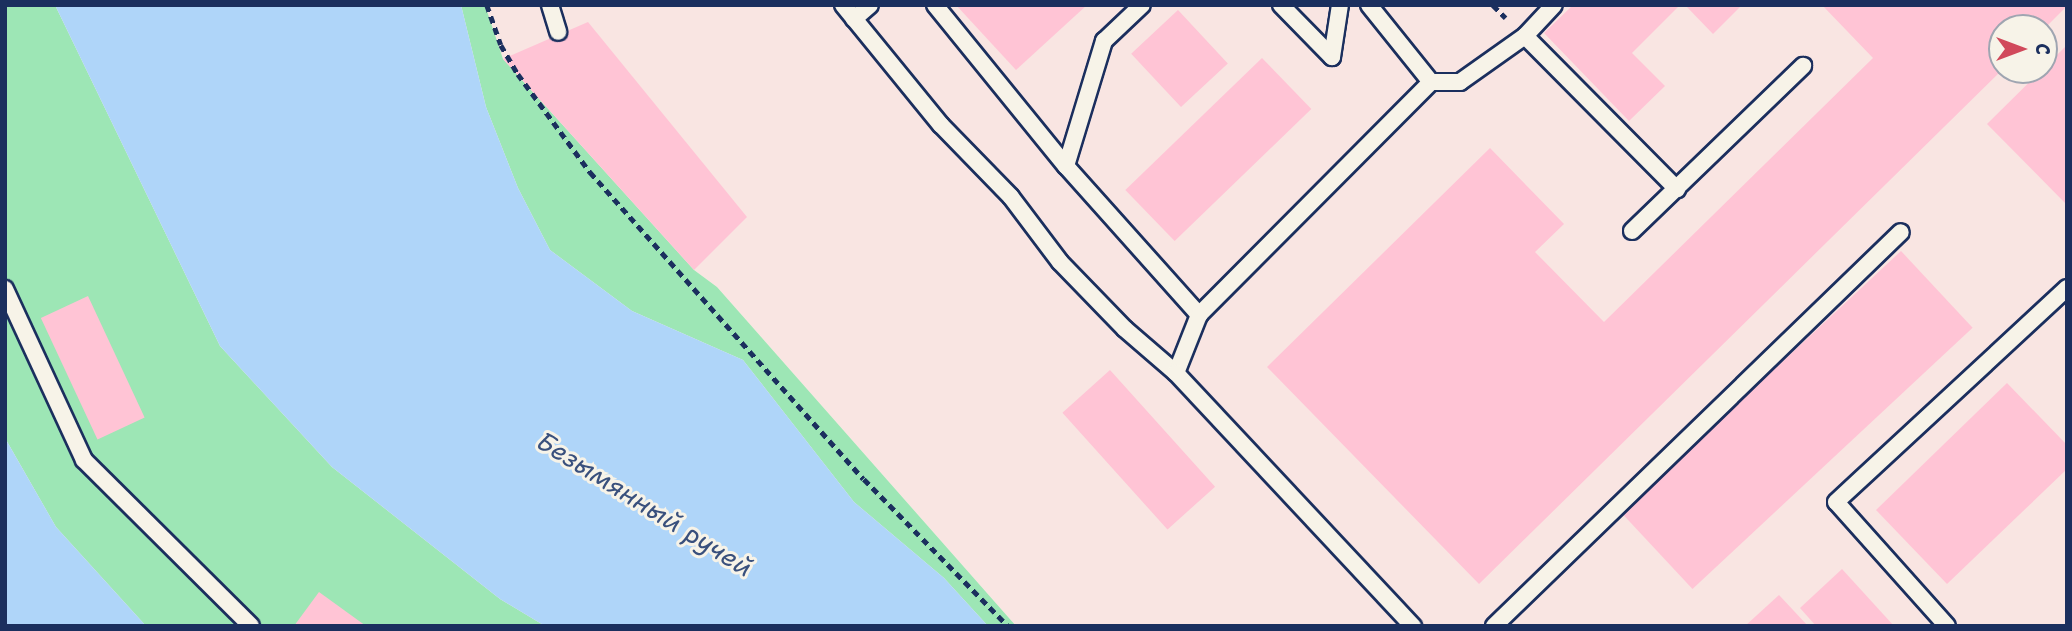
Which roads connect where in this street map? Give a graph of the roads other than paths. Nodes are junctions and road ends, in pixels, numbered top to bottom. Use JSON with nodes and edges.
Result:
{"nodes":[{"id":1,"x":550,"y":5,"type":"edge"},
{"id":2,"x":842,"y":5,"type":"edge"},
{"id":3,"x":870,"y":5,"type":"edge"},
{"id":4,"x":935,"y":5,"type":"edge"},
{"id":5,"x":1142,"y":5,"type":"edge"},
{"id":6,"x":1281,"y":5,"type":"edge"},
{"id":7,"x":1340,"y":5,"type":"edge"},
{"id":8,"x":1369,"y":5,"type":"edge"},
{"id":9,"x":1554,"y":5,"type":"edge"},
{"id":10,"x":854,"y":19,"type":"junction"},
{"id":11,"x":558,"y":32,"type":"dead end"},
{"id":12,"x":1525,"y":36,"type":"junction"},
{"id":13,"x":1803,"y":66,"type":"dead end"},
{"id":14,"x":1432,"y":82,"type":"junction"},
{"id":15,"x":1066,"y":166,"type":"junction"},
{"id":16,"x":1677,"y":189,"type":"junction"},
{"id":17,"x":1632,"y":231,"type":"dead end"},
{"id":18,"x":1900,"y":232,"type":"dead end"},
{"id":19,"x":2067,"y":288,"type":"edge"},
{"id":20,"x":5,"y":289,"type":"edge"},
{"id":21,"x":1199,"y":316,"type":"junction"},
{"id":22,"x":1176,"y":373,"type":"junction"},
{"id":23,"x":251,"y":626,"type":"edge"},
{"id":24,"x":1413,"y":626,"type":"edge"},
{"id":25,"x":1494,"y":626,"type":"edge"},
{"id":26,"x":1947,"y":626,"type":"edge"}],
"edges":[{"from":1,"to":11,"type":"lane"},
{"from":2,"to":10,"type":"lane"},
{"from":3,"to":10,"type":"lane"},
{"from":4,"to":15,"type":"lane"},
{"from":5,"to":15,"type":"lane"},
{"from":6,"to":7,"type":"lane"},
{"from":8,"to":14,"type":"lane"},
{"from":9,"to":12,"type":"lane"},
{"from":10,"to":22,"type":"lane"},
{"from":12,"to":14,"type":"lane"},
{"from":12,"to":16,"type":"lane"},
{"from":13,"to":16,"type":"lane"},
{"from":14,"to":21,"type":"lane"},
{"from":15,"to":21,"type":"lane"},
{"from":16,"to":17,"type":"lane"},
{"from":18,"to":25,"type":"lane"},
{"from":19,"to":26,"type":"lane"},
{"from":20,"to":23,"type":"lane"},
{"from":21,"to":22,"type":"lane"},
{"from":22,"to":24,"type":"lane"}]}
